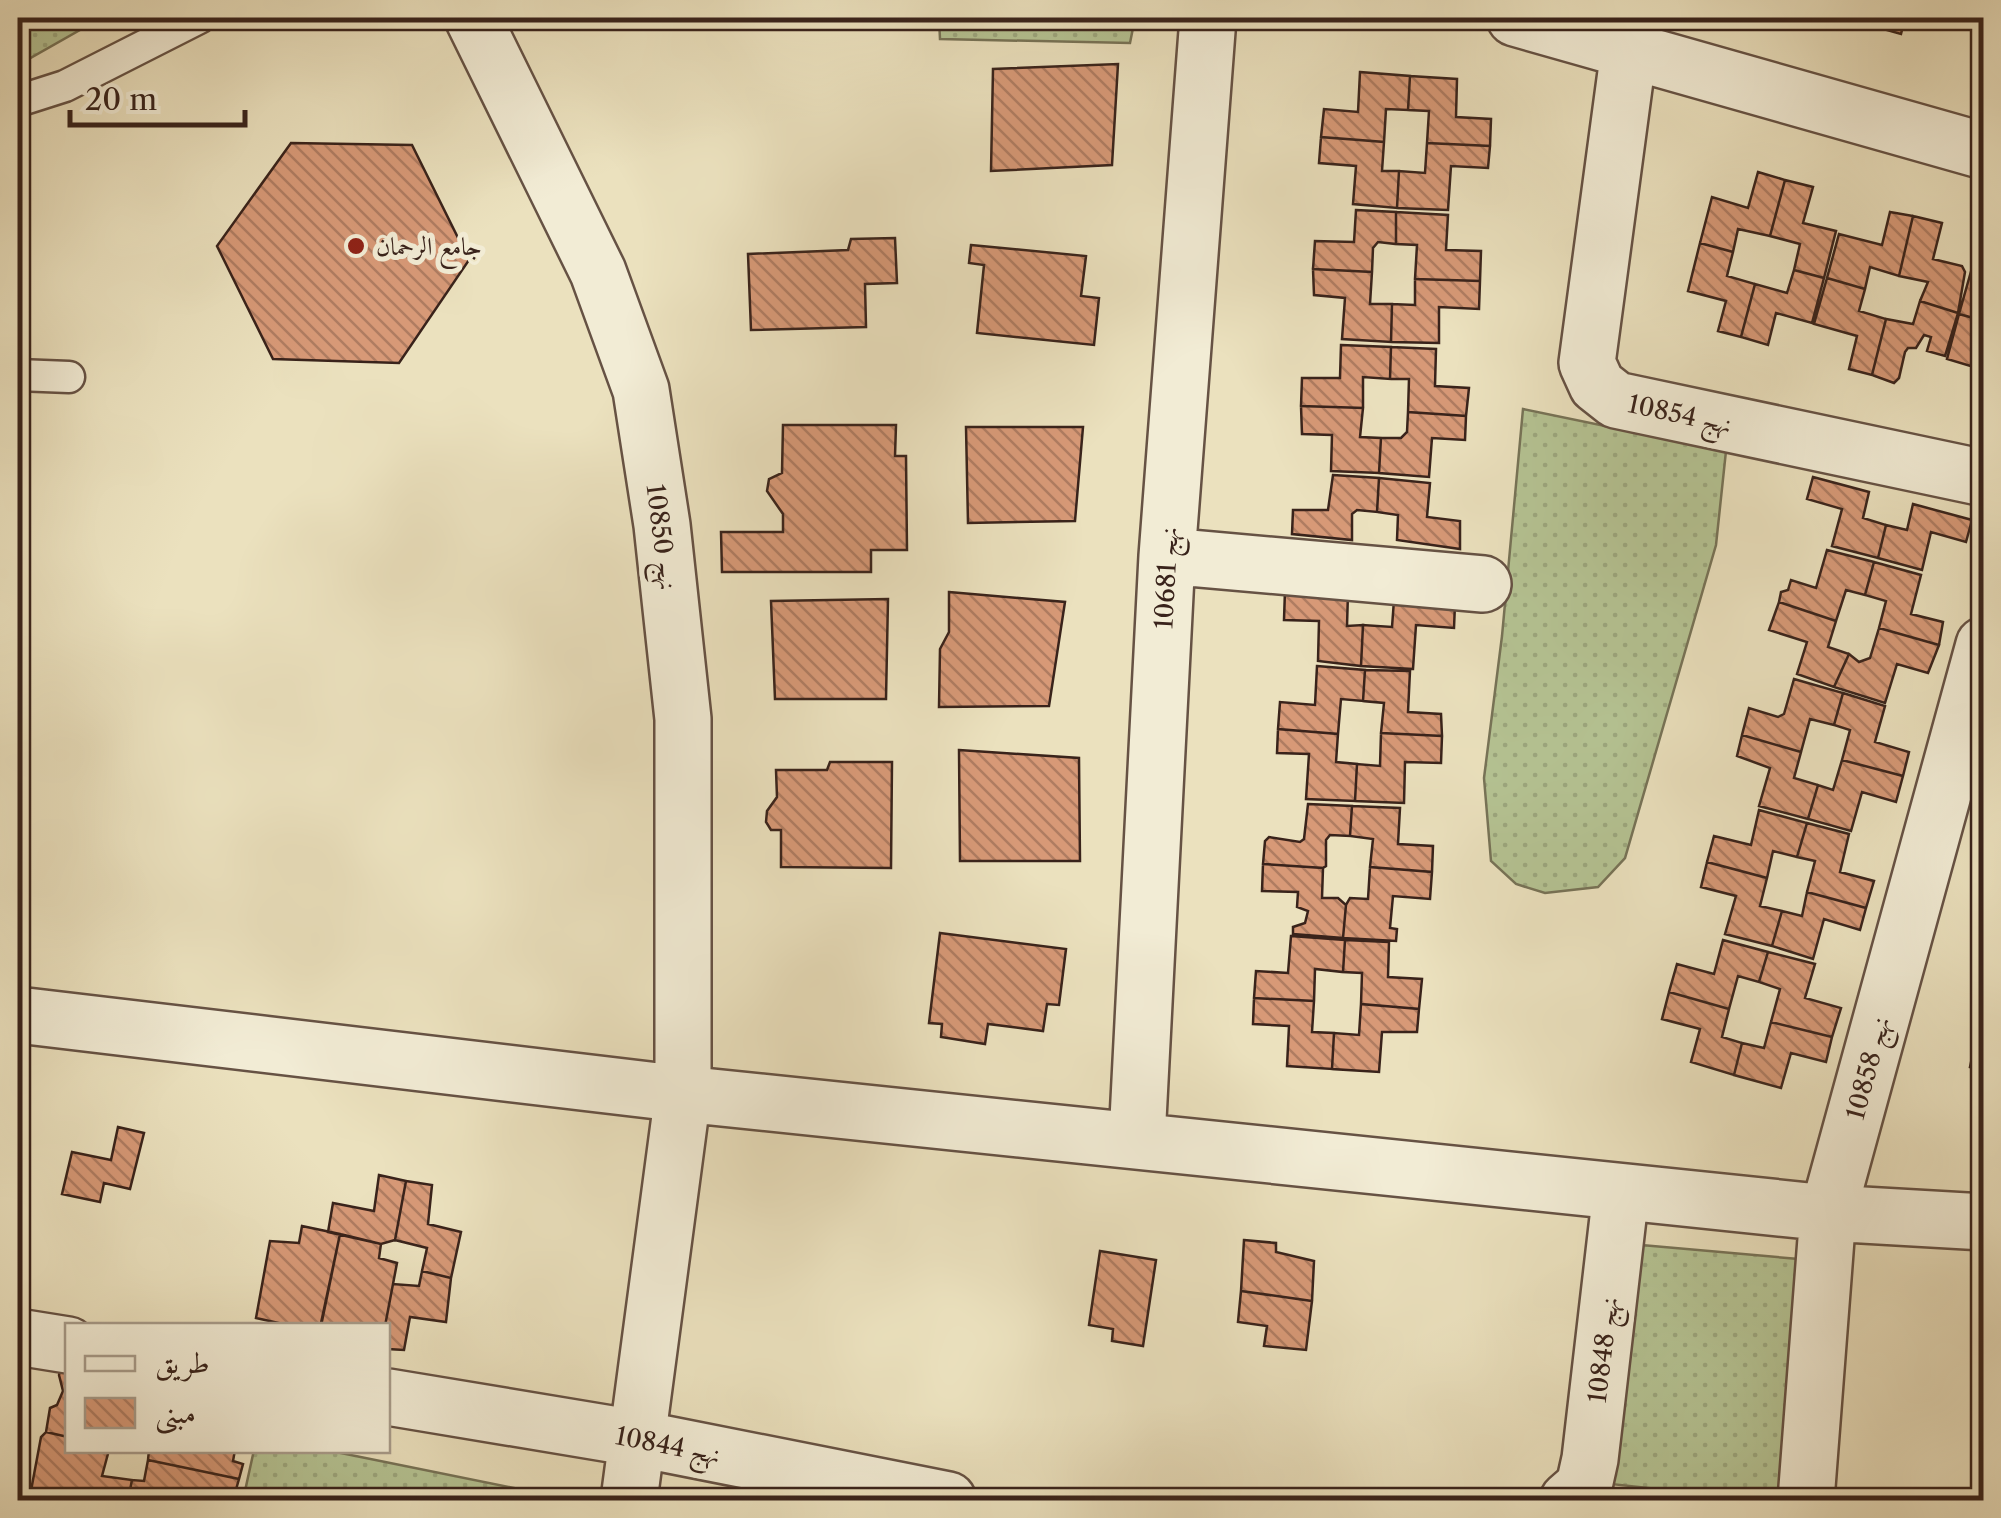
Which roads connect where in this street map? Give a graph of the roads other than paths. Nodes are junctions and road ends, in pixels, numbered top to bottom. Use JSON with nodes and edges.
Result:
{"nodes":[{"id":1,"x":199,"y":18,"type":"edge"},
{"id":2,"x":473,"y":18,"type":"edge"},
{"id":3,"x":1208,"y":18,"type":"edge"},
{"id":4,"x":1515,"y":18,"type":"edge"},
{"id":5,"x":1652,"y":42,"type":"edge"},
{"id":6,"x":18,"y":101,"type":"edge"},
{"id":7,"x":1981,"y":140,"type":"edge"},
{"id":8,"x":18,"y":374,"type":"edge"},
{"id":9,"x":68,"y":377,"type":"dead end"},
{"id":10,"x":1984,"y":478,"type":"edge"},
{"id":11,"x":1167,"y":556,"type":"junction"},
{"id":12,"x":1483,"y":584,"type":"dead end"},
{"id":13,"x":1984,"y":645,"type":"edge"},
{"id":14,"x":18,"y":1015,"type":"edge"},
{"id":15,"x":683,"y":1094,"type":"junction"},
{"id":16,"x":1137,"y":1139,"type":"junction"},
{"id":17,"x":1621,"y":1192,"type":"junction"},
{"id":18,"x":1828,"y":1213,"type":"junction"},
{"id":19,"x":1984,"y":1222,"type":"edge"},
{"id":20,"x":18,"y":1337,"type":"edge"},
{"id":21,"x":65,"y":1345,"type":"edge"},
{"id":22,"x":390,"y":1398,"type":"edge"},
{"id":23,"x":635,"y":1438,"type":"junction"},
{"id":24,"x":629,"y":1500,"type":"edge"},
{"id":25,"x":948,"y":1500,"type":"edge"},
{"id":26,"x":1568,"y":1500,"type":"edge"},
{"id":27,"x":1806,"y":1500,"type":"edge"}],
"edges":[{"from":1,"to":6,"type":"lane"},
{"from":2,"to":15,"type":"street","name":"نهج 10850"},
{"from":3,"to":11,"type":"street","name":"نهج 10681"},
{"from":4,"to":5,"type":"street"},
{"from":5,"to":7,"type":"street"},
{"from":5,"to":10,"type":"street","name":"نهج 10854"},
{"from":8,"to":9,"type":"lane"},
{"from":11,"to":12,"type":"street"},
{"from":11,"to":16,"type":"street","name":"نهج 10681"},
{"from":13,"to":18,"type":"street","name":"نهج 10858"},
{"from":14,"to":15,"type":"street"},
{"from":15,"to":16,"type":"street"},
{"from":15,"to":23,"type":"street","name":"نهج 10850"},
{"from":16,"to":17,"type":"street"},
{"from":17,"to":18,"type":"street"},
{"from":17,"to":26,"type":"street","name":"نهج 10848"},
{"from":18,"to":19,"type":"street"},
{"from":18,"to":27,"type":"street","name":"نهج 10858"},
{"from":20,"to":21,"type":"street"},
{"from":22,"to":23,"type":"street","name":"نهج 10844"},
{"from":23,"to":24,"type":"street","name":"نهج 10850"},
{"from":23,"to":25,"type":"street","name":"نهج 10844"}]}
